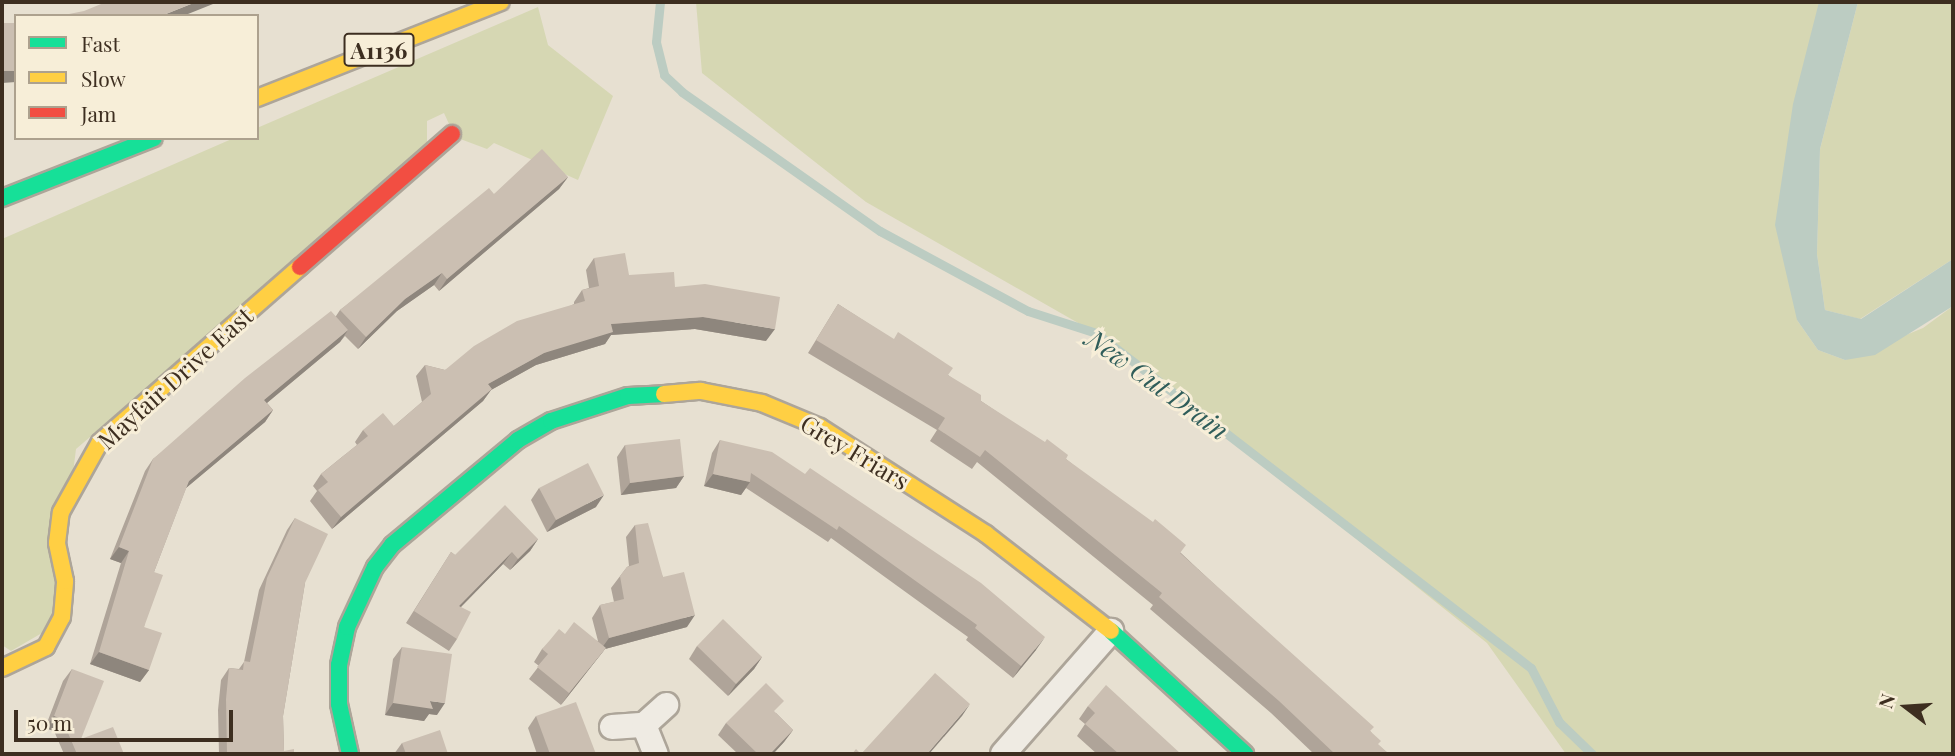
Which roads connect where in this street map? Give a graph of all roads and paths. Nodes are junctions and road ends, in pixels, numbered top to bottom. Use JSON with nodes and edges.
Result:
{"nodes":[{"id":1,"x":500,"y":2,"type":"edge"},
{"id":2,"x":259,"y":96,"type":"edge"},
{"id":3,"x":452,"y":134,"type":"dead end"},
{"id":4,"x":149,"y":140,"type":"edge"},
{"id":5,"x":2,"y":198,"type":"edge"},
{"id":6,"x":1111,"y":631,"type":"junction"},
{"id":7,"x":2,"y":668,"type":"edge"},
{"id":8,"x":666,"y":705,"type":"dead end"},
{"id":9,"x":644,"y":725,"type":"junction"},
{"id":10,"x":612,"y":727,"type":"dead end"},
{"id":11,"x":350,"y":754,"type":"edge"},
{"id":12,"x":656,"y":754,"type":"edge"},
{"id":13,"x":1003,"y":754,"type":"edge"},
{"id":14,"x":1245,"y":754,"type":"edge"}],
"edges":[{"from":1,"to":2,"type":"street","number":"A1136"},
{"from":3,"to":7,"type":"street","name":"Mayfair Drive East"},
{"from":4,"to":5,"type":"street"},
{"from":6,"to":11,"type":"street","name":"Grey Friars"},
{"from":6,"to":13,"type":"street"},
{"from":6,"to":14,"type":"street","name":"Grey Friars"},
{"from":8,"to":9,"type":"street"},
{"from":9,"to":10,"type":"street"},
{"from":9,"to":12,"type":"street"}]}
